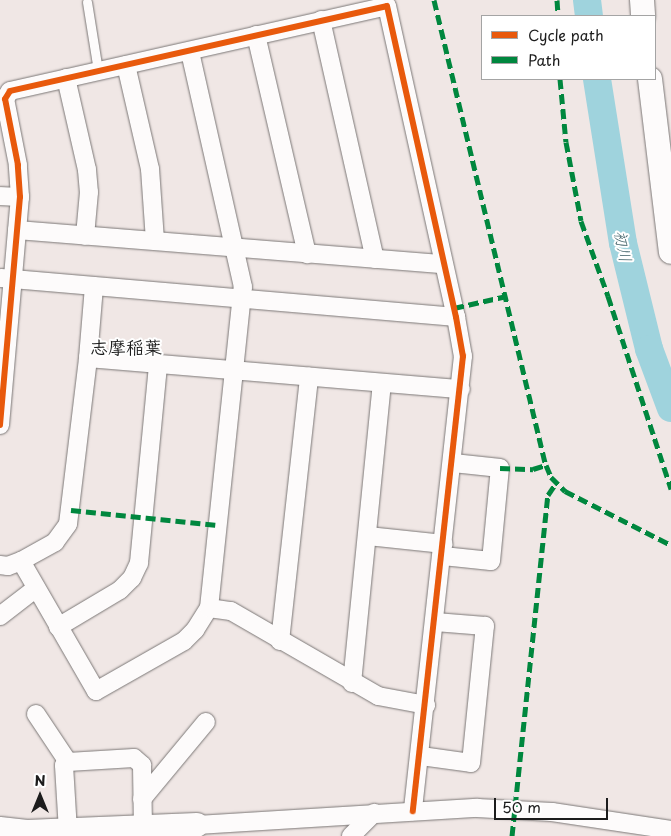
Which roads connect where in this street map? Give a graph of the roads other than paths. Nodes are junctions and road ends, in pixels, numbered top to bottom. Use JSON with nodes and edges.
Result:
{"nodes":[{"id":1,"x":642,"y":0,"type":"edge"},
{"id":2,"x":87,"y":2,"type":"dead end"},
{"id":3,"x":387,"y":3,"type":"edge"},
{"id":4,"x":643,"y":15,"type":"edge"},
{"id":5,"x":321,"y":20,"type":"junction"},
{"id":6,"x":256,"y":35,"type":"junction"},
{"id":7,"x":190,"y":51,"type":"junction"},
{"id":8,"x":126,"y":65,"type":"junction"},
{"id":9,"x":98,"y":71,"type":"junction"},
{"id":10,"x":66,"y":78,"type":"junction"},
{"id":11,"x":650,"y":80,"type":"edge"},
{"id":12,"x":0,"y":196,"type":"edge"},
{"id":13,"x":20,"y":197,"type":"junction"},
{"id":14,"x":17,"y":230,"type":"junction"},
{"id":15,"x":85,"y":236,"type":"junction"},
{"id":16,"x":155,"y":242,"type":"junction"},
{"id":17,"x":235,"y":248,"type":"junction"},
{"id":18,"x":671,"y":252,"type":"edge"},
{"id":19,"x":307,"y":254,"type":"junction"},
{"id":20,"x":375,"y":259,"type":"junction"},
{"id":21,"x":444,"y":264,"type":"junction"},
{"id":22,"x":6,"y":279,"type":"edge"},
{"id":23,"x":94,"y":286,"type":"junction"},
{"id":24,"x":242,"y":299,"type":"junction"},
{"id":25,"x":456,"y":316,"type":"junction"},
{"id":26,"x":3,"y":350,"type":"edge"},
{"id":27,"x":88,"y":358,"type":"junction"},
{"id":28,"x":158,"y":364,"type":"junction"},
{"id":29,"x":233,"y":370,"type":"junction"},
{"id":30,"x":309,"y":377,"type":"junction"},
{"id":31,"x":382,"y":383,"type":"junction"},
{"id":32,"x":461,"y":389,"type":"junction"},
{"id":33,"x":0,"y":425,"type":"edge"},
{"id":34,"x":453,"y":463,"type":"junction"},
{"id":35,"x":368,"y":536,"type":"junction"},
{"id":36,"x":443,"y":550,"type":"junction"},
{"id":37,"x":21,"y":561,"type":"junction"},
{"id":38,"x":0,"y":565,"type":"edge"},
{"id":39,"x":35,"y":589,"type":"junction"},
{"id":40,"x":209,"y":608,"type":"junction"},
{"id":41,"x":0,"y":616,"type":"edge"},
{"id":42,"x":435,"y":622,"type":"junction"},
{"id":43,"x":58,"y":627,"type":"junction"},
{"id":44,"x":280,"y":641,"type":"junction"},
{"id":45,"x":352,"y":683,"type":"junction"},
{"id":46,"x":426,"y":705,"type":"junction"},
{"id":47,"x":36,"y":714,"type":"dead end"},
{"id":48,"x":206,"y":722,"type":"dead end"},
{"id":49,"x":421,"y":756,"type":"junction"},
{"id":50,"x":68,"y":762,"type":"junction"},
{"id":51,"x":142,"y":799,"type":"junction"},
{"id":52,"x":413,"y":811,"type":"junction"},
{"id":53,"x":374,"y":813,"type":"junction"},
{"id":54,"x":143,"y":828,"type":"junction"},
{"id":55,"x":0,"y":829,"type":"edge"},
{"id":56,"x":201,"y":830,"type":"edge"},
{"id":57,"x":671,"y":830,"type":"edge"},
{"id":58,"x":68,"y":831,"type":"junction"},
{"id":59,"x":351,"y":836,"type":"edge"}],
"edges":[{"from":1,"to":4,"type":"street"},
{"from":2,"to":9,"type":"lane"},
{"from":3,"to":5,"type":"street"},
{"from":3,"to":21,"type":"street"},
{"from":5,"to":6,"type":"street"},
{"from":5,"to":20,"type":"street"},
{"from":6,"to":7,"type":"street"},
{"from":6,"to":19,"type":"street"},
{"from":7,"to":8,"type":"street"},
{"from":7,"to":17,"type":"street"},
{"from":8,"to":9,"type":"street"},
{"from":8,"to":16,"type":"street"},
{"from":9,"to":10,"type":"street"},
{"from":10,"to":13,"type":"street"},
{"from":10,"to":15,"type":"street"},
{"from":11,"to":18,"type":"street"},
{"from":12,"to":13,"type":"street"},
{"from":13,"to":14,"type":"street"},
{"from":14,"to":15,"type":"street"},
{"from":14,"to":22,"type":"street"},
{"from":15,"to":16,"type":"street"},
{"from":16,"to":17,"type":"street"},
{"from":17,"to":19,"type":"street"},
{"from":17,"to":24,"type":"street"},
{"from":19,"to":20,"type":"street"},
{"from":20,"to":21,"type":"street"},
{"from":21,"to":25,"type":"street"},
{"from":22,"to":23,"type":"street"},
{"from":22,"to":26,"type":"street"},
{"from":23,"to":24,"type":"street"},
{"from":23,"to":27,"type":"street"},
{"from":24,"to":25,"type":"street"},
{"from":24,"to":29,"type":"street"},
{"from":25,"to":32,"type":"street"},
{"from":26,"to":33,"type":"street"},
{"from":27,"to":28,"type":"street"},
{"from":27,"to":37,"type":"street"},
{"from":28,"to":29,"type":"street"},
{"from":28,"to":43,"type":"street"},
{"from":29,"to":30,"type":"street"},
{"from":29,"to":40,"type":"street"},
{"from":30,"to":31,"type":"street"},
{"from":30,"to":44,"type":"street"},
{"from":31,"to":32,"type":"street"},
{"from":31,"to":35,"type":"street"},
{"from":32,"to":34,"type":"street"},
{"from":34,"to":36,"type":"street"},
{"from":34,"to":36,"type":"street"},
{"from":35,"to":36,"type":"street"},
{"from":35,"to":45,"type":"street"},
{"from":36,"to":42,"type":"street"},
{"from":37,"to":38,"type":"street"},
{"from":37,"to":39,"type":"street"},
{"from":39,"to":41,"type":"street"},
{"from":39,"to":43,"type":"street"},
{"from":40,"to":43,"type":"street"},
{"from":40,"to":44,"type":"street"},
{"from":42,"to":46,"type":"street"},
{"from":42,"to":49,"type":"street"},
{"from":44,"to":45,"type":"street"},
{"from":45,"to":46,"type":"street"},
{"from":46,"to":49,"type":"street"},
{"from":47,"to":50,"type":"street"},
{"from":48,"to":51,"type":"street"},
{"from":49,"to":52,"type":"street"},
{"from":50,"to":51,"type":"street"},
{"from":50,"to":58,"type":"street"},
{"from":51,"to":54,"type":"street"},
{"from":52,"to":53,"type":"street"},
{"from":52,"to":57,"type":"street"},
{"from":53,"to":56,"type":"street"},
{"from":53,"to":59,"type":"street"},
{"from":54,"to":56,"type":"street"},
{"from":54,"to":58,"type":"street"},
{"from":55,"to":58,"type":"street"}]}
